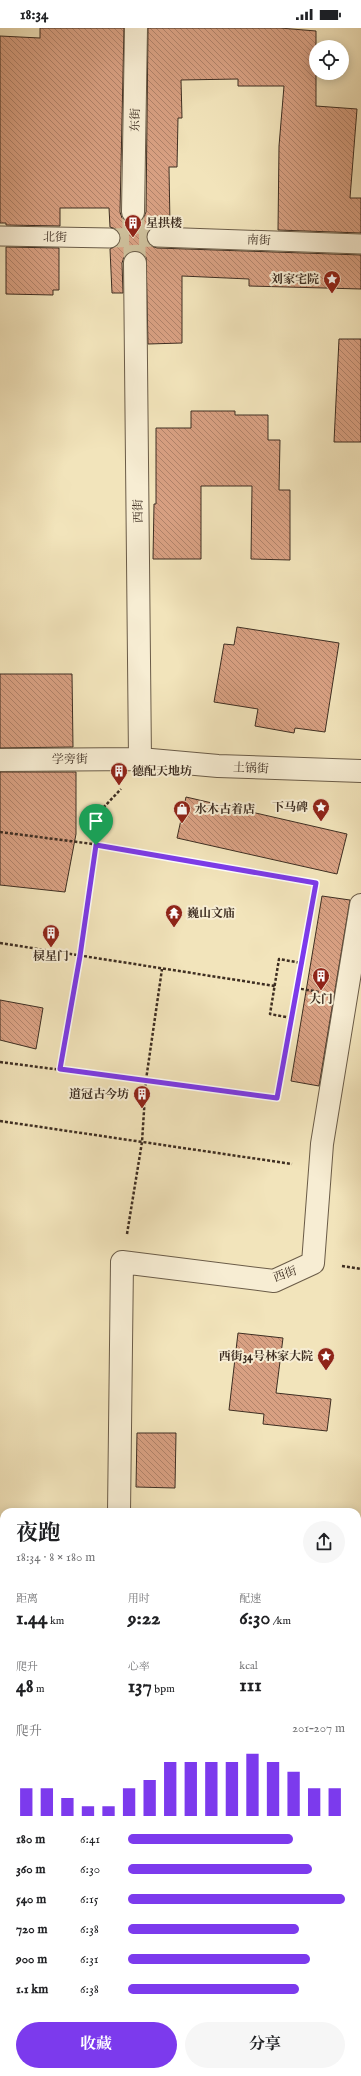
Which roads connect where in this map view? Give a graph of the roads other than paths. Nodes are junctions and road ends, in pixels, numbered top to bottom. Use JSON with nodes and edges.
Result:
{"nodes":[{"id":1,"x":136,"y":28,"type":"edge"},
{"id":2,"x":133,"y":212,"type":"tunnel mouth"},
{"id":3,"x":0,"y":236,"type":"edge"},
{"id":4,"x":157,"y":237,"type":"tunnel mouth"},
{"id":5,"x":110,"y":238,"type":"tunnel mouth"},
{"id":6,"x":361,"y":244,"type":"edge"},
{"id":7,"x":135,"y":263,"type":"tunnel mouth"},
{"id":8,"x":134,"y":759,"type":"junction"},
{"id":9,"x":0,"y":760,"type":"edge"},
{"id":10,"x":361,"y":771,"type":"edge"},
{"id":11,"x":361,"y":905,"type":"edge"},
{"id":12,"x":119,"y":1508,"type":"edge"}],
"edges":[{"from":1,"to":2,"type":"street","name":"东街"},
{"from":3,"to":5,"type":"street","name":"北街"},
{"from":4,"to":6,"type":"street","name":"南街"},
{"from":7,"to":8,"type":"street","name":"西街"},
{"from":8,"to":9,"type":"street","name":"学旁街"},
{"from":8,"to":10,"type":"street","name":"土锅街"},
{"from":11,"to":12,"type":"street","name":"西街"}]}
